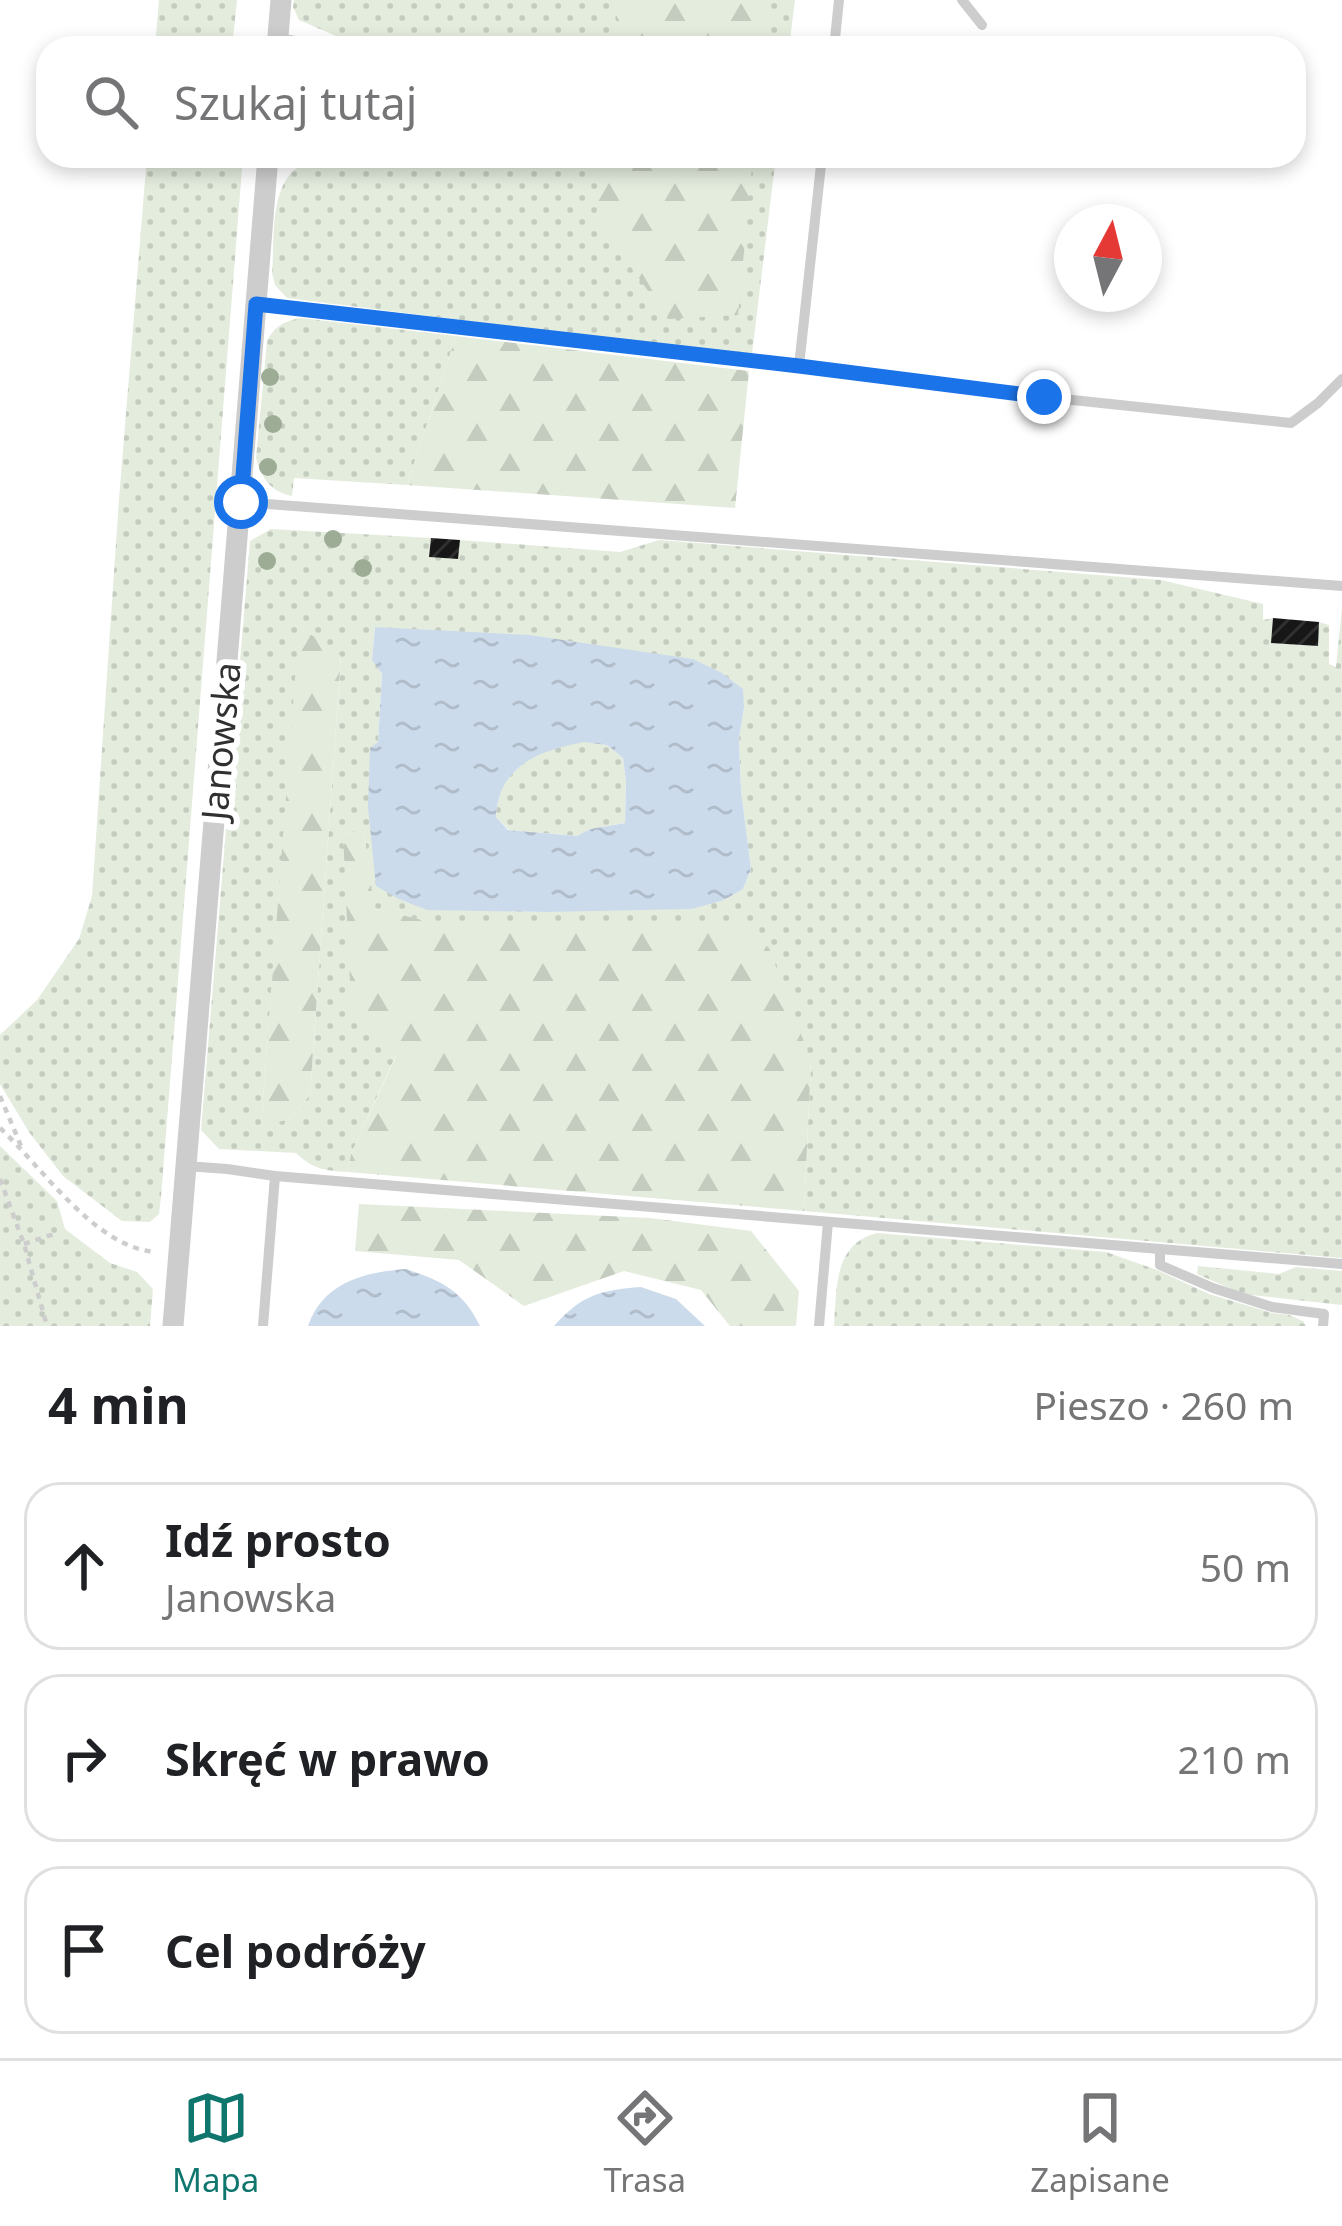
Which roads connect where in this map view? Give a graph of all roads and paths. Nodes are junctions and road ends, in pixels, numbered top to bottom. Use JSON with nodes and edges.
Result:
{"nodes":[{"id":1,"x":281,"y":0,"type":"edge"},
{"id":2,"x":839,"y":0,"type":"edge"},
{"id":3,"x":962,"y":0,"type":"edge"},
{"id":4,"x":982,"y":25,"type":"dead end"},
{"id":5,"x":278,"y":36,"type":"edge"},
{"id":6,"x":835,"y":36,"type":"edge"},
{"id":7,"x":267,"y":168,"type":"edge"},
{"id":8,"x":821,"y":168,"type":"edge"},
{"id":9,"x":256,"y":304,"type":"junction"},
{"id":10,"x":799,"y":366,"type":"junction"},
{"id":11,"x":1342,"y":379,"type":"edge"},
{"id":12,"x":241,"y":502,"type":"junction"},
{"id":13,"x":1342,"y":586,"type":"edge"},
{"id":14,"x":0,"y":1096,"type":"edge"},
{"id":15,"x":0,"y":1128,"type":"edge"},
{"id":16,"x":23,"y":1150,"type":"junction"},
{"id":17,"x":186,"y":1166,"type":"junction"},
{"id":18,"x":274,"y":1177,"type":"junction"},
{"id":19,"x":0,"y":1179,"type":"edge"},
{"id":20,"x":828,"y":1222,"type":"junction"},
{"id":21,"x":53,"y":1234,"type":"dead end"},
{"id":22,"x":24,"y":1244,"type":"junction"},
{"id":23,"x":1160,"y":1249,"type":"junction"},
{"id":24,"x":179,"y":1253,"type":"junction"},
{"id":25,"x":1342,"y":1264,"type":"edge"},
{"id":26,"x":47,"y":1326,"type":"edge"},
{"id":27,"x":173,"y":1326,"type":"edge"},
{"id":28,"x":262,"y":1326,"type":"edge"},
{"id":29,"x":819,"y":1326,"type":"edge"},
{"id":30,"x":1323,"y":1326,"type":"edge"}],
"edges":[{"from":1,"to":5,"type":"street"},
{"from":2,"to":6,"type":"lane"},
{"from":3,"to":4,"type":"lane"},
{"from":7,"to":9,"type":"street","name":"Janowska"},
{"from":8,"to":10,"type":"lane"},
{"from":9,"to":10,"type":"lane"},
{"from":9,"to":12,"type":"street","name":"Janowska"},
{"from":10,"to":11,"type":"lane"},
{"from":12,"to":13,"type":"lane"},
{"from":12,"to":17,"type":"street","name":"Janowska"},
{"from":14,"to":16,"type":"path"},
{"from":15,"to":16,"type":"path"},
{"from":16,"to":24,"type":"path"},
{"from":17,"to":18,"type":"lane"},
{"from":17,"to":24,"type":"street","name":"Janowska"},
{"from":18,"to":20,"type":"lane"},
{"from":18,"to":28,"type":"lane"},
{"from":19,"to":22,"type":"path"},
{"from":20,"to":23,"type":"lane"},
{"from":20,"to":29,"type":"lane"},
{"from":21,"to":22,"type":"path"},
{"from":22,"to":26,"type":"path"},
{"from":23,"to":25,"type":"lane"},
{"from":23,"to":30,"type":"lane"},
{"from":24,"to":27,"type":"street","name":"Janowska"}]}
